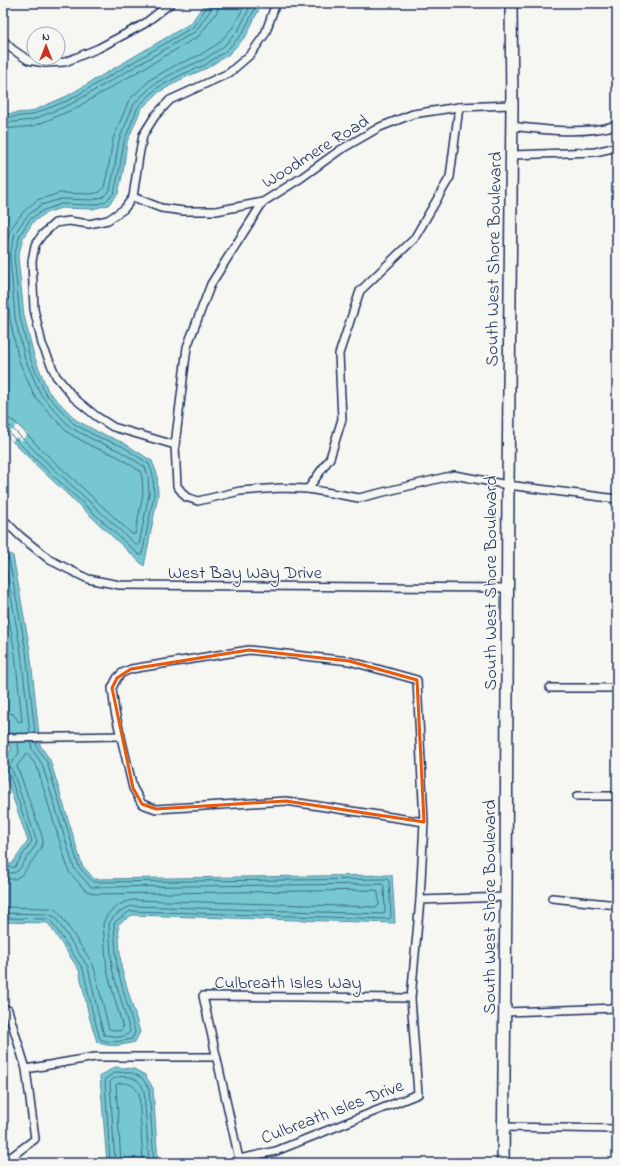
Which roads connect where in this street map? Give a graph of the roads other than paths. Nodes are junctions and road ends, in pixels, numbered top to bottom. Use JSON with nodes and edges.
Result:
{"nodes":[{"id":1,"x":171,"y":3,"type":"edge"},
{"id":2,"x":276,"y":3,"type":"edge"},
{"id":3,"x":512,"y":3,"type":"edge"},
{"id":4,"x":3,"y":40,"type":"edge"},
{"id":5,"x":512,"y":104,"type":"junction"},
{"id":6,"x":458,"y":106,"type":"junction"},
{"id":7,"x":617,"y":125,"type":"edge"},
{"id":8,"x":512,"y":126,"type":"junction"},
{"id":9,"x":617,"y":147,"type":"edge"},
{"id":10,"x":512,"y":155,"type":"junction"},
{"id":11,"x":133,"y":197,"type":"junction"},
{"id":12,"x":263,"y":202,"type":"junction"},
{"id":13,"x":175,"y":445,"type":"junction"},
{"id":14,"x":508,"y":485,"type":"junction"},
{"id":15,"x":308,"y":489,"type":"junction"},
{"id":16,"x":617,"y":499,"type":"edge"},
{"id":17,"x":3,"y":519,"type":"edge"},
{"id":18,"x":507,"y":588,"type":"junction"},
{"id":19,"x":550,"y":688,"type":"dead end"},
{"id":20,"x":617,"y":688,"type":"edge"},
{"id":21,"x":121,"y":736,"type":"junction"},
{"id":22,"x":4,"y":738,"type":"edge"},
{"id":23,"x":577,"y":796,"type":"dead end"},
{"id":24,"x":617,"y":796,"type":"edge"},
{"id":25,"x":424,"y":822,"type":"junction"},
{"id":26,"x":506,"y":897,"type":"junction"},
{"id":27,"x":552,"y":898,"type":"dead end"},
{"id":28,"x":420,"y":900,"type":"junction"},
{"id":29,"x":617,"y":906,"type":"edge"},
{"id":30,"x":411,"y":998,"type":"junction"},
{"id":31,"x":3,"y":1008,"type":"edge"},
{"id":32,"x":617,"y":1008,"type":"edge"},
{"id":33,"x":506,"y":1012,"type":"junction"},
{"id":34,"x":216,"y":1057,"type":"junction"},
{"id":35,"x":26,"y":1069,"type":"junction"},
{"id":36,"x":503,"y":1128,"type":"junction"},
{"id":37,"x":617,"y":1129,"type":"edge"},
{"id":38,"x":3,"y":1155,"type":"edge"},
{"id":39,"x":503,"y":1163,"type":"edge"}],
"edges":[{"from":1,"to":4,"type":"street"},
{"from":2,"to":11,"type":"street"},
{"from":3,"to":5,"type":"street","name":"South West Shore Boulevard"},
{"from":5,"to":6,"type":"street","name":"Woodmere Road"},
{"from":5,"to":8,"type":"street","name":"South West Shore Boulevard"},
{"from":6,"to":12,"type":"street","name":"Woodmere Road"},
{"from":6,"to":15,"type":"street"},
{"from":7,"to":8,"type":"street"},
{"from":8,"to":10,"type":"street","name":"South West Shore Boulevard"},
{"from":9,"to":10,"type":"street"},
{"from":10,"to":14,"type":"street","name":"South West Shore Boulevard"},
{"from":11,"to":12,"type":"street","name":"Woodmere Road"},
{"from":11,"to":13,"type":"street"},
{"from":12,"to":13,"type":"street"},
{"from":13,"to":15,"type":"street"},
{"from":14,"to":15,"type":"street"},
{"from":14,"to":16,"type":"street"},
{"from":14,"to":18,"type":"street","name":"South West Shore Boulevard"},
{"from":17,"to":18,"type":"street","name":"West Bay Way Drive"},
{"from":18,"to":26,"type":"street","name":"South West Shore Boulevard"},
{"from":19,"to":20,"type":"street"},
{"from":21,"to":22,"type":"street"},
{"from":21,"to":25,"type":"street"},
{"from":21,"to":25,"type":"street"},
{"from":23,"to":24,"type":"street"},
{"from":25,"to":28,"type":"street","name":"Culbreath Isles Drive"},
{"from":26,"to":28,"type":"street"},
{"from":26,"to":33,"type":"street","name":"South West Shore Boulevard"},
{"from":27,"to":29,"type":"street"},
{"from":28,"to":30,"type":"street","name":"Culbreath Isles Drive"},
{"from":30,"to":34,"type":"street","name":"Culbreath Isles Way"},
{"from":30,"to":34,"type":"street","name":"Culbreath Isles Drive"},
{"from":31,"to":35,"type":"street"},
{"from":32,"to":33,"type":"street"},
{"from":33,"to":36,"type":"street","name":"South West Shore Boulevard"},
{"from":34,"to":35,"type":"street"},
{"from":35,"to":38,"type":"street"},
{"from":36,"to":37,"type":"street"},
{"from":36,"to":39,"type":"street","name":"South West Shore Boulevard"}]}
